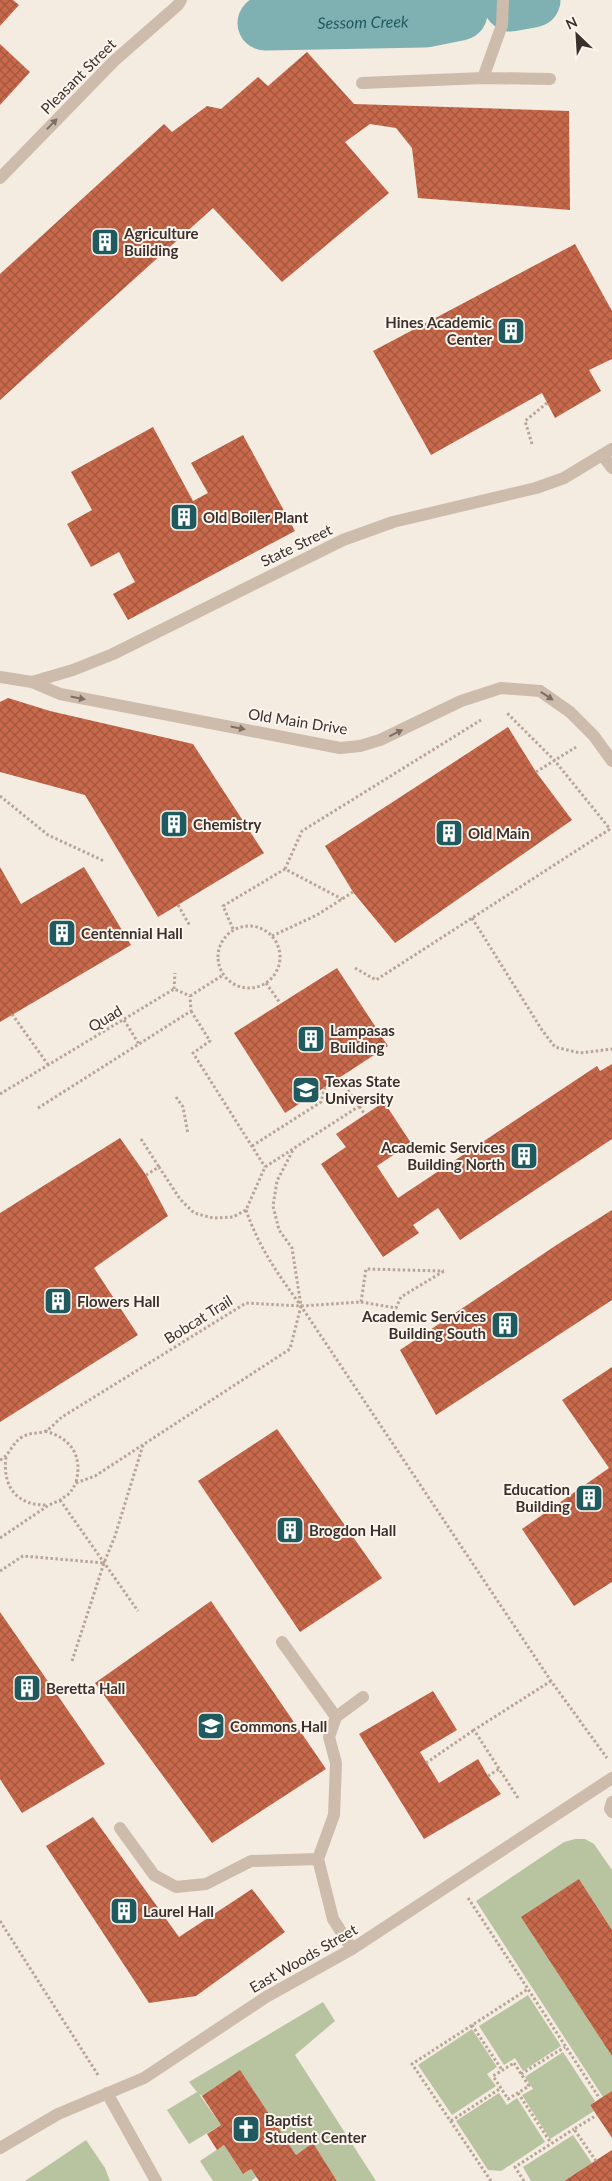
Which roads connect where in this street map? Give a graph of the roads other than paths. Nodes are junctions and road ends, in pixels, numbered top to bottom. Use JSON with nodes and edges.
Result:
{"nodes":[{"id":1,"x":181,"y":0,"type":"edge"},
{"id":2,"x":503,"y":0,"type":"edge"},
{"id":3,"x":483,"y":78,"type":"junction"},
{"id":4,"x":550,"y":79,"type":"dead end"},
{"id":5,"x":362,"y":83,"type":"dead end"},
{"id":6,"x":0,"y":178,"type":"edge"},
{"id":7,"x":608,"y":452,"type":"edge"},
{"id":8,"x":612,"y":468,"type":"edge"},
{"id":9,"x":0,"y":677,"type":"edge"},
{"id":10,"x":32,"y":682,"type":"junction"},
{"id":11,"x":612,"y":761,"type":"edge"},
{"id":12,"x":282,"y":1642,"type":"dead end"},
{"id":13,"x":363,"y":1697,"type":"dead end"},
{"id":14,"x":336,"y":1717,"type":"junction"},
{"id":15,"x":612,"y":1778,"type":"edge"},
{"id":16,"x":612,"y":1802,"type":"edge"},
{"id":17,"x":612,"y":1812,"type":"edge"},
{"id":18,"x":120,"y":1828,"type":"dead end"},
{"id":19,"x":318,"y":1859,"type":"junction"},
{"id":20,"x":352,"y":1949,"type":"junction"},
{"id":21,"x":107,"y":2094,"type":"junction"},
{"id":22,"x":0,"y":2148,"type":"edge"},
{"id":23,"x":156,"y":2181,"type":"edge"}],
"edges":[{"from":6,"to":1,"type":"street","name":"Pleasant Street","one_way":true},
{"from":2,"to":3,"type":"street"},
{"from":3,"to":4,"type":"street"},
{"from":3,"to":5,"type":"street"},
{"from":7,"to":8,"type":"street"},
{"from":7,"to":10,"type":"street","name":"State Street"},
{"from":9,"to":10,"type":"street","name":"State Street"},
{"from":10,"to":11,"type":"street","name":"Old Main Drive","one_way":true},
{"from":12,"to":14,"type":"street"},
{"from":13,"to":14,"type":"street"},
{"from":14,"to":19,"type":"street"},
{"from":15,"to":20,"type":"street","name":"East Woods Street"},
{"from":16,"to":17,"type":"street"},
{"from":18,"to":19,"type":"street"},
{"from":19,"to":20,"type":"street"},
{"from":20,"to":21,"type":"street","name":"East Woods Street"},
{"from":21,"to":22,"type":"street","name":"East Woods Street"},
{"from":21,"to":23,"type":"street"}]}
